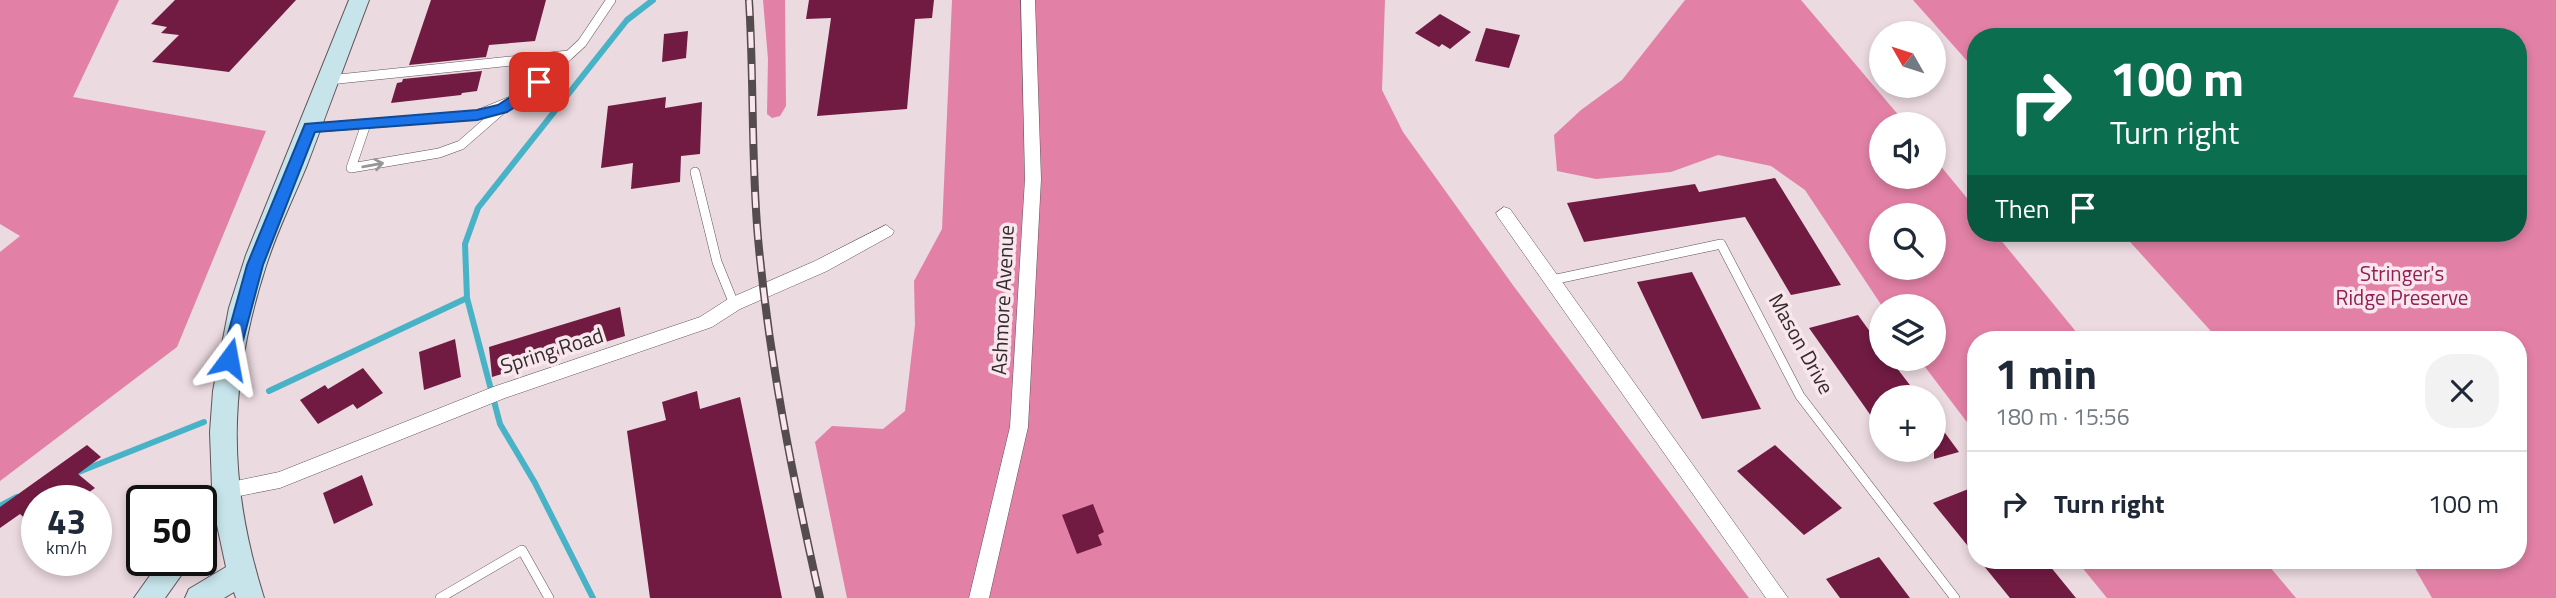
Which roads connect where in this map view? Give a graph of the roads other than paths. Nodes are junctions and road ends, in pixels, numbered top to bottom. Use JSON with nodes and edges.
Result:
{"nodes":[{"id":1,"x":359,"y":0,"type":"edge"},
{"id":2,"x":611,"y":0,"type":"edge"},
{"id":3,"x":1028,"y":0,"type":"edge"},
{"id":4,"x":569,"y":55,"type":"junction"},
{"id":5,"x":328,"y":81,"type":"junction"},
{"id":6,"x":505,"y":107,"type":"junction"},
{"id":7,"x":366,"y":124,"type":"junction"},
{"id":8,"x":310,"y":128,"type":"junction"},
{"id":9,"x":695,"y":172,"type":"dead end"},
{"id":10,"x":1504,"y":213,"type":"dead end"},
{"id":11,"x":886,"y":231,"type":"dead end"},
{"id":12,"x":1552,"y":280,"type":"junction"},
{"id":13,"x":734,"y":304,"type":"junction"},
{"id":14,"x":224,"y":491,"type":"junction"},
{"id":15,"x":217,"y":501,"type":"edge"},
{"id":16,"x":165,"y":576,"type":"edge"},
{"id":17,"x":246,"y":586,"type":"edge"},
{"id":18,"x":148,"y":598,"type":"edge"},
{"id":19,"x":199,"y":598,"type":"edge"},
{"id":20,"x":440,"y":598,"type":"edge"},
{"id":21,"x":549,"y":598,"type":"edge"},
{"id":22,"x":979,"y":598,"type":"edge"},
{"id":23,"x":1778,"y":598,"type":"edge"},
{"id":24,"x":1955,"y":598,"type":"edge"}],
"edges":[{"from":1,"to":5,"type":"main road"},
{"from":2,"to":4,"type":"lane"},
{"from":3,"to":22,"type":"street","name":"Ashmore Avenue"},
{"from":4,"to":5,"type":"lane"},
{"from":4,"to":6,"type":"lane"},
{"from":5,"to":8,"type":"main road"},
{"from":6,"to":7,"type":"lane"},
{"from":7,"to":6,"type":"lane","one_way":true},
{"from":7,"to":8,"type":"lane"},
{"from":8,"to":14,"type":"main road"},
{"from":9,"to":13,"type":"lane"},
{"from":10,"to":12,"type":"street"},
{"from":11,"to":13,"type":"street","name":"Spring Road"},
{"from":12,"to":23,"type":"street"},
{"from":12,"to":24,"type":"lane","name":"Mason Drive"},
{"from":13,"to":14,"type":"street","name":"Spring Road"},
{"from":14,"to":15,"type":"main road"},
{"from":14,"to":17,"type":"main road"},
{"from":16,"to":18,"type":"main road"},
{"from":17,"to":19,"type":"main road"},
{"from":20,"to":21,"type":"lane"}]}
